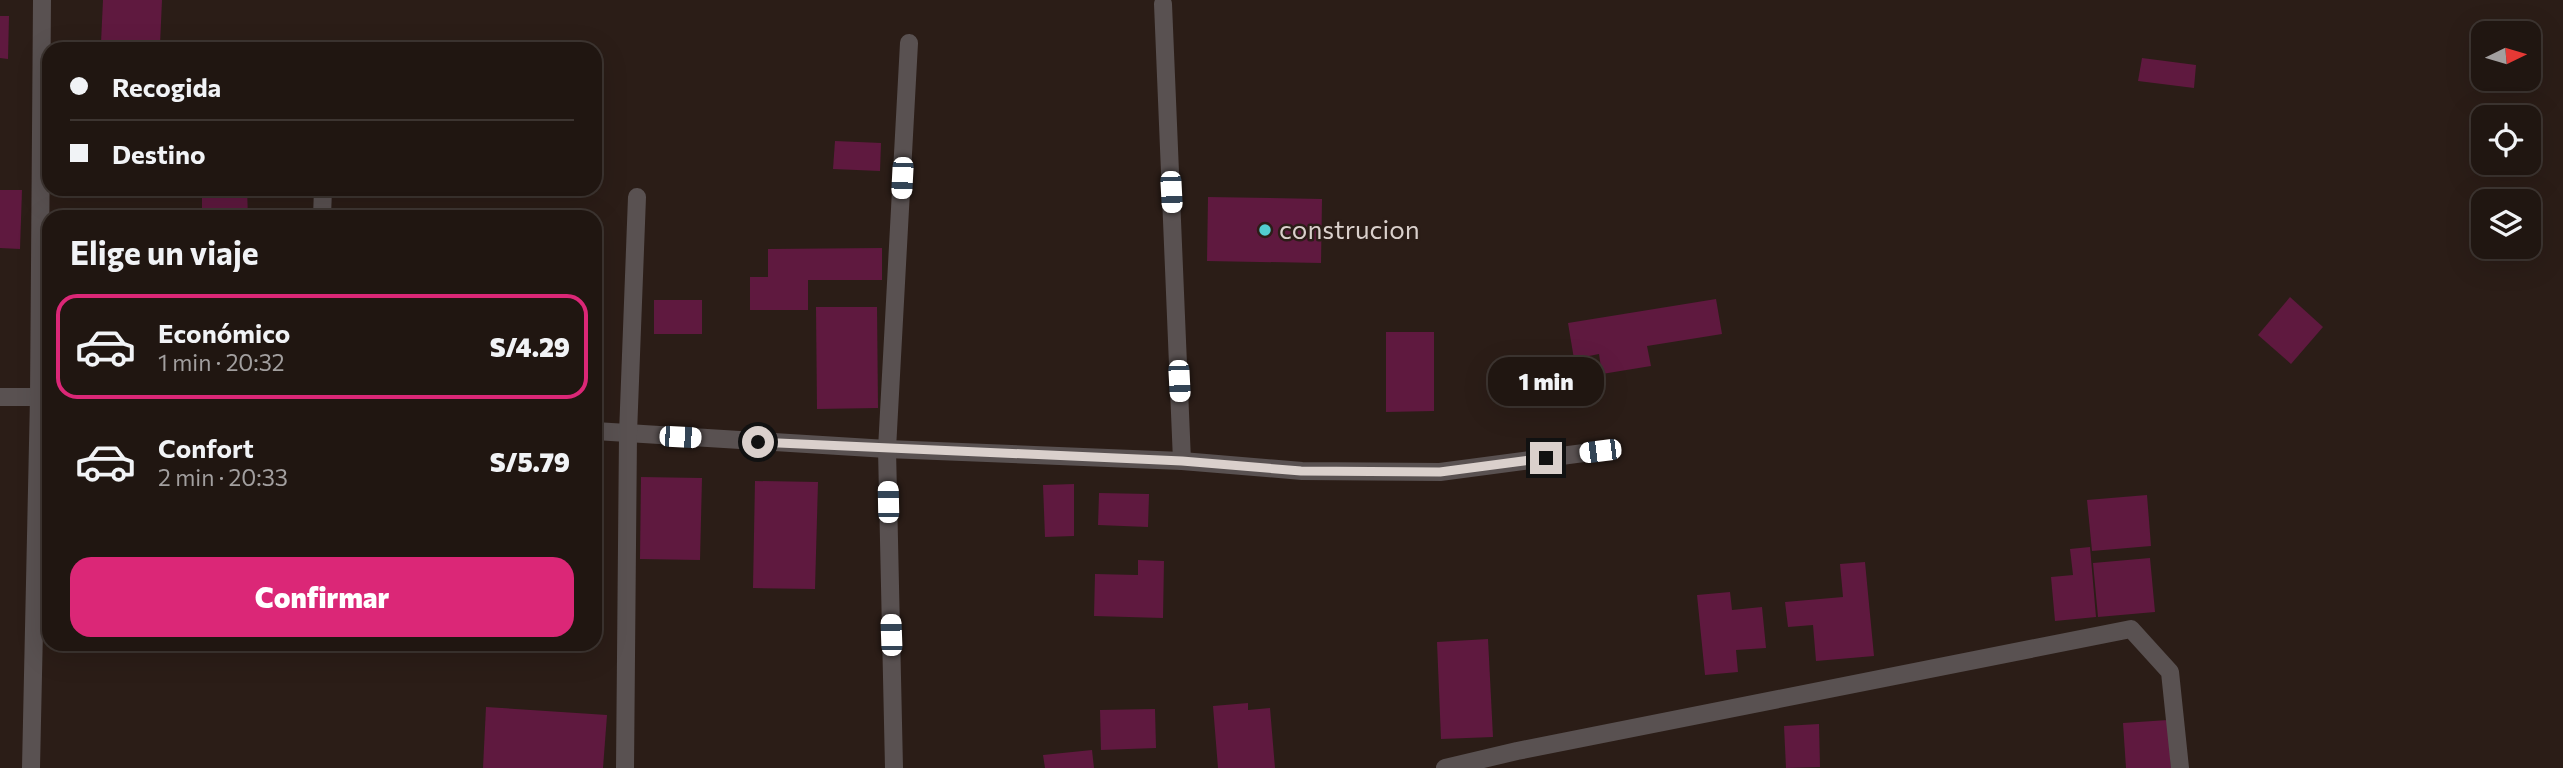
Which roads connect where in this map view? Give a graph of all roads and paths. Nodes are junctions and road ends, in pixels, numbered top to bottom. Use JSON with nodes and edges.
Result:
{"nodes":[{"id":1,"x":42,"y":0,"type":"edge"},
{"id":2,"x":1163,"y":4,"type":"dead end"},
{"id":3,"x":42,"y":42,"type":"edge"},
{"id":4,"x":909,"y":43,"type":"dead end"},
{"id":5,"x":638,"y":197,"type":"dead end"},
{"id":6,"x":0,"y":397,"type":"edge"},
{"id":7,"x":42,"y":397,"type":"edge"},
{"id":8,"x":602,"y":431,"type":"edge"},
{"id":9,"x":628,"y":434,"type":"junction"},
{"id":10,"x":887,"y":449,"type":"junction"},
{"id":11,"x":1600,"y":451,"type":"dead end"},
{"id":12,"x":42,"y":454,"type":"edge"},
{"id":13,"x":1182,"y":461,"type":"junction"},
{"id":14,"x":31,"y":768,"type":"edge"},
{"id":15,"x":625,"y":768,"type":"edge"},
{"id":16,"x":894,"y":768,"type":"edge"},
{"id":17,"x":1445,"y":768,"type":"edge"},
{"id":18,"x":2180,"y":768,"type":"edge"}],
"edges":[{"from":1,"to":3,"type":"street"},
{"from":2,"to":13,"type":"street"},
{"from":4,"to":10,"type":"street"},
{"from":5,"to":9,"type":"street"},
{"from":6,"to":7,"type":"street"},
{"from":8,"to":9,"type":"street"},
{"from":9,"to":10,"type":"street"},
{"from":9,"to":15,"type":"street"},
{"from":10,"to":13,"type":"street"},
{"from":10,"to":16,"type":"street"},
{"from":11,"to":13,"type":"street"},
{"from":12,"to":14,"type":"street"},
{"from":17,"to":18,"type":"street"}]}
